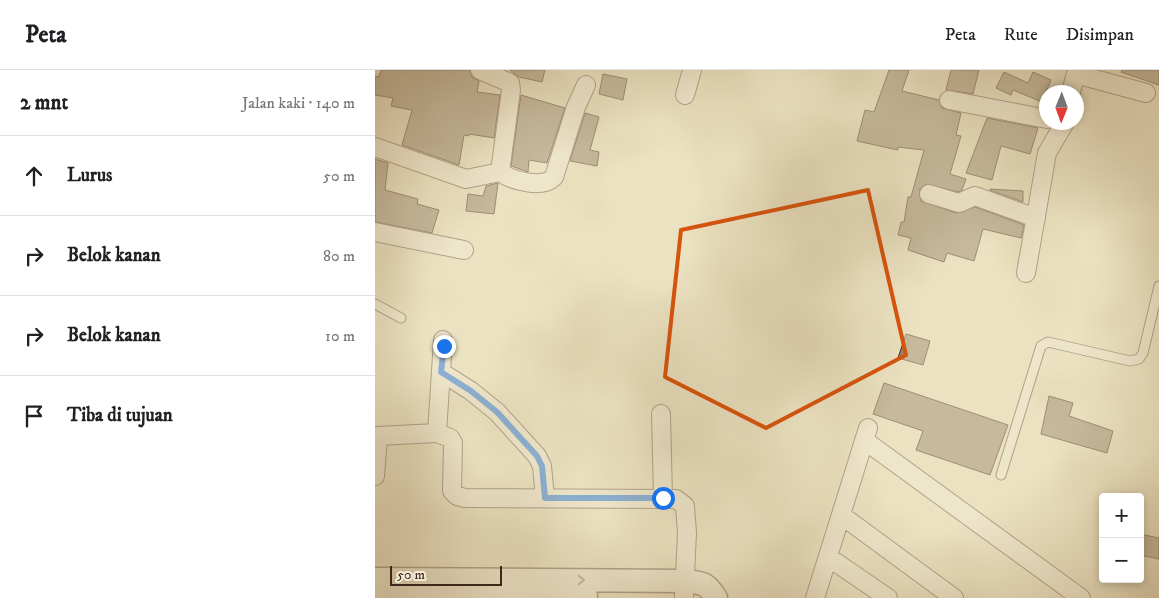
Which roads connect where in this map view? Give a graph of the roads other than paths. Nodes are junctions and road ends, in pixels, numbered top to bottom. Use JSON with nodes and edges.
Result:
{"nodes":[{"id":1,"x":479,"y":70,"type":"edge"},
{"id":2,"x":691,"y":70,"type":"edge"},
{"id":3,"x":1076,"y":72,"type":"edge"},
{"id":4,"x":586,"y":85,"type":"dead end"},
{"id":5,"x":1073,"y":85,"type":"edge"},
{"id":6,"x":1146,"y":93,"type":"dead end"},
{"id":7,"x":685,"y":95,"type":"dead end"},
{"id":8,"x":949,"y":100,"type":"dead end"},
{"id":9,"x":1039,"y":118,"type":"edge"},
{"id":10,"x":1056,"y":130,"type":"edge"},
{"id":11,"x":375,"y":147,"type":"edge"},
{"id":12,"x":500,"y":172,"type":"junction"},
{"id":13,"x":929,"y":194,"type":"dead end"},
{"id":14,"x":1036,"y":218,"type":"junction"},
{"id":15,"x":375,"y":232,"type":"edge"},
{"id":16,"x":463,"y":250,"type":"dead end"},
{"id":17,"x":1026,"y":273,"type":"dead end"},
{"id":18,"x":1159,"y":286,"type":"edge"},
{"id":19,"x":375,"y":304,"type":"edge"},
{"id":20,"x":401,"y":318,"type":"dead end"},
{"id":21,"x":443,"y":340,"type":"dead end"},
{"id":22,"x":441,"y":372,"type":"junction"},
{"id":23,"x":661,"y":414,"type":"dead end"},
{"id":24,"x":437,"y":432,"type":"junction"},
{"id":25,"x":1001,"y":474,"type":"dead end"},
{"id":26,"x":375,"y":476,"type":"edge"},
{"id":27,"x":545,"y":498,"type":"junction"},
{"id":28,"x":663,"y":498,"type":"junction"},
{"id":29,"x":841,"y":515,"type":"junction"},
{"id":30,"x":828,"y":557,"type":"junction"},
{"id":31,"x":375,"y":579,"type":"edge"},
{"id":32,"x":543,"y":588,"type":"junction"},
{"id":33,"x":689,"y":592,"type":"edge"},
{"id":34,"x":375,"y":596,"type":"edge"},
{"id":35,"x":716,"y":598,"type":"edge"},
{"id":36,"x":815,"y":598,"type":"edge"},
{"id":37,"x":888,"y":598,"type":"edge"},
{"id":38,"x":954,"y":598,"type":"edge"},
{"id":39,"x":1081,"y":598,"type":"edge"}],
"edges":[{"from":1,"to":12,"type":"street"},
{"from":2,"to":7,"type":"street"},
{"from":3,"to":5,"type":"street"},
{"from":3,"to":6,"type":"street"},
{"from":4,"to":12,"type":"street"},
{"from":8,"to":9,"type":"street"},
{"from":10,"to":14,"type":"street"},
{"from":11,"to":12,"type":"street"},
{"from":13,"to":14,"type":"street"},
{"from":14,"to":17,"type":"street"},
{"from":15,"to":16,"type":"street"},
{"from":18,"to":25,"type":"lane"},
{"from":19,"to":20,"type":"lane"},
{"from":21,"to":22,"type":"street"},
{"from":22,"to":24,"type":"street"},
{"from":22,"to":27,"type":"street"},
{"from":23,"to":28,"type":"street"},
{"from":24,"to":26,"type":"street"},
{"from":24,"to":27,"type":"street"},
{"from":27,"to":28,"type":"street"},
{"from":28,"to":33,"type":"street"},
{"from":29,"to":30,"type":"street"},
{"from":29,"to":38,"type":"street"},
{"from":29,"to":39,"type":"street"},
{"from":30,"to":36,"type":"street"},
{"from":30,"to":37,"type":"street"},
{"from":31,"to":32,"type":"street"},
{"from":32,"to":33,"type":"street"},
{"from":32,"to":34,"type":"street"},
{"from":33,"to":35,"type":"street"}]}
